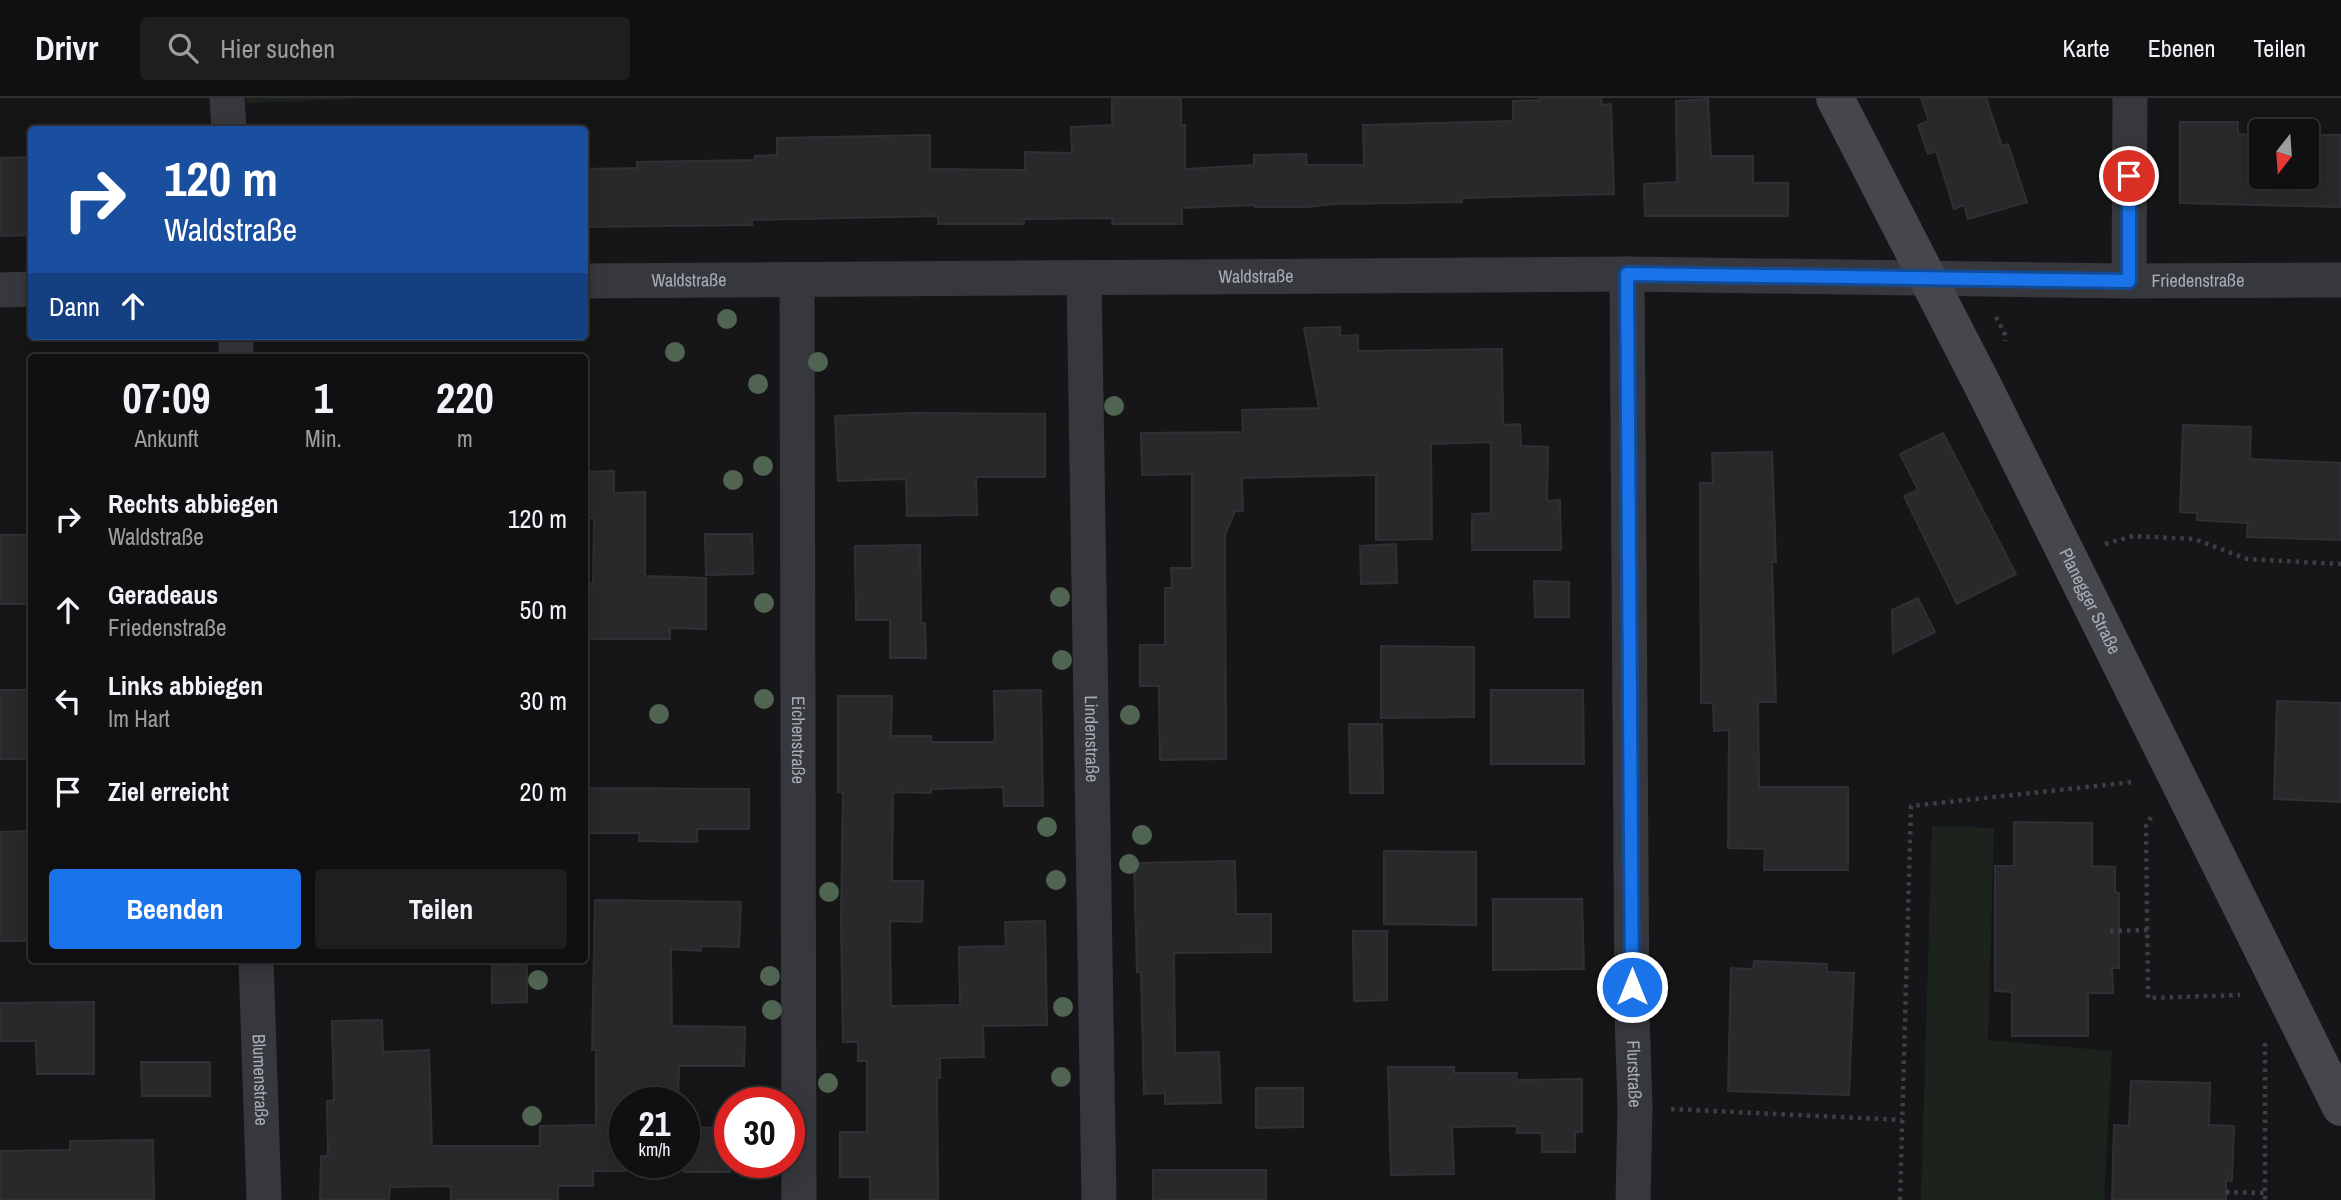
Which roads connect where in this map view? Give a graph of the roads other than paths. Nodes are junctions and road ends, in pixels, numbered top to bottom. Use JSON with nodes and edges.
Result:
{"nodes":[{"id":1,"x":228,"y":98,"type":"edge"},
{"id":2,"x":1835,"y":98,"type":"edge"},
{"id":3,"x":2130,"y":98,"type":"edge"},
{"id":4,"x":229,"y":126,"type":"edge"},
{"id":5,"x":1627,"y":274,"type":"junction"},
{"id":6,"x":1928,"y":277,"type":"junction"},
{"id":7,"x":1084,"y":279,"type":"junction"},
{"id":8,"x":797,"y":280,"type":"junction"},
{"id":9,"x":2341,"y":280,"type":"edge"},
{"id":10,"x":588,"y":281,"type":"edge"},
{"id":11,"x":2129,"y":281,"type":"junction"},
{"id":12,"x":28,"y":289,"type":"edge"},
{"id":13,"x":0,"y":290,"type":"edge"},
{"id":14,"x":256,"y":963,"type":"edge"},
{"id":15,"x":2341,"y":1107,"type":"edge"},
{"id":16,"x":264,"y":1200,"type":"edge"},
{"id":17,"x":799,"y":1200,"type":"edge"},
{"id":18,"x":1099,"y":1200,"type":"edge"},
{"id":19,"x":1633,"y":1200,"type":"edge"}],
"edges":[{"from":1,"to":4,"type":"street"},
{"from":2,"to":6,"type":"street","name":"Planegger Straße"},
{"from":3,"to":11,"type":"street"},
{"from":5,"to":6,"type":"street","name":"Waldstraße"},
{"from":5,"to":7,"type":"street","name":"Waldstraße"},
{"from":5,"to":19,"type":"street","name":"Flurstraße"},
{"from":6,"to":11,"type":"street","name":"Friedenstraße"},
{"from":6,"to":15,"type":"street","name":"Planegger Straße"},
{"from":7,"to":8,"type":"street","name":"Waldstraße"},
{"from":7,"to":18,"type":"street","name":"Lindenstraße"},
{"from":8,"to":10,"type":"street","name":"Waldstraße"},
{"from":8,"to":17,"type":"street","name":"Eichenstraße"},
{"from":9,"to":11,"type":"street","name":"Friedenstraße"},
{"from":12,"to":13,"type":"street"},
{"from":14,"to":16,"type":"street","name":"Blumenstraße"}]}
